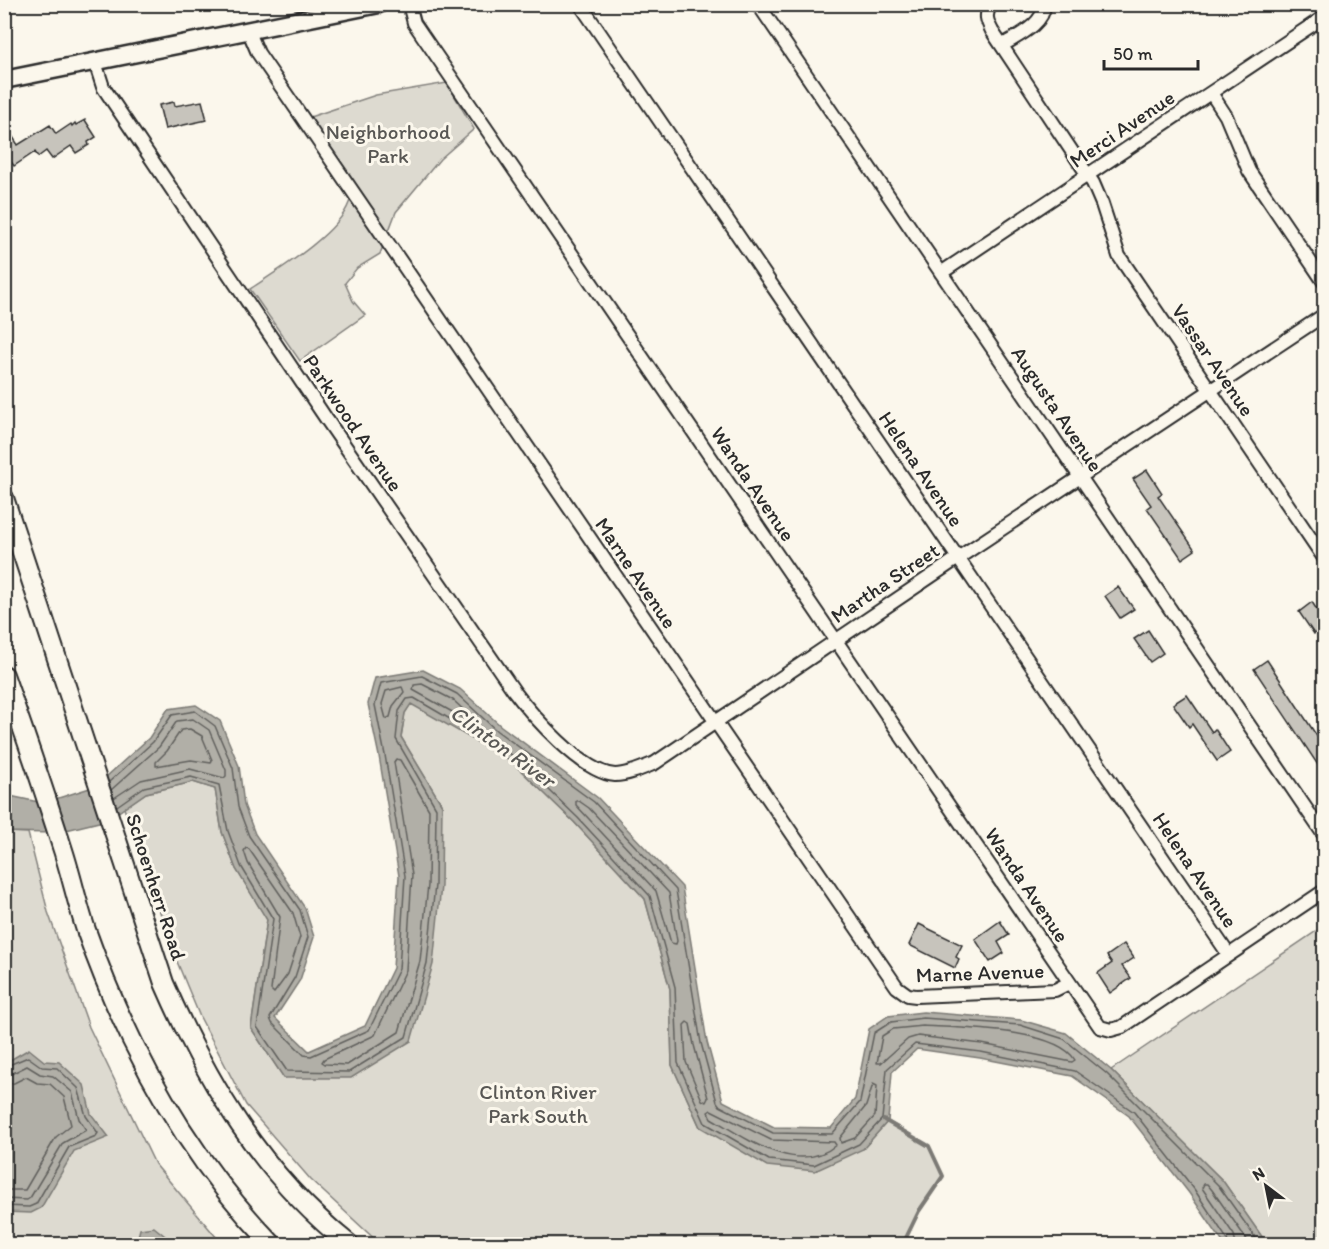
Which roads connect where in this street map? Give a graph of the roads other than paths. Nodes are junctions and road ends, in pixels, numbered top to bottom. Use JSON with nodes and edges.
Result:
{"nodes":[{"id":1,"x":379,"y":4,"type":"edge"},
{"id":2,"x":409,"y":4,"type":"edge"},
{"id":3,"x":580,"y":4,"type":"edge"},
{"id":4,"x":758,"y":4,"type":"edge"},
{"id":5,"x":991,"y":4,"type":"edge"},
{"id":6,"x":1044,"y":4,"type":"edge"},
{"id":7,"x":1324,"y":17,"type":"edge"},
{"id":8,"x":249,"y":32,"type":"junction"},
{"id":9,"x":1003,"y":45,"type":"junction"},
{"id":10,"x":95,"y":62,"type":"junction"},
{"id":11,"x":4,"y":80,"type":"edge"},
{"id":12,"x":1210,"y":93,"type":"junction"},
{"id":13,"x":1087,"y":175,"type":"junction"},
{"id":14,"x":941,"y":273,"type":"junction"},
{"id":15,"x":1324,"y":282,"type":"edge"},
{"id":16,"x":1324,"y":315,"type":"edge"},
{"id":17,"x":1210,"y":391,"type":"junction"},
{"id":18,"x":1081,"y":477,"type":"junction"},
{"id":19,"x":4,"y":498,"type":"edge"},
{"id":20,"x":958,"y":558,"type":"junction"},
{"id":21,"x":1324,"y":558,"type":"edge"},
{"id":22,"x":836,"y":640,"type":"junction"},
{"id":23,"x":4,"y":675,"type":"edge"},
{"id":24,"x":714,"y":722,"type":"junction"},
{"id":25,"x":614,"y":775,"type":"joint"},
{"id":26,"x":1324,"y":835,"type":"edge"},
{"id":27,"x":1324,"y":891,"type":"edge"},
{"id":28,"x":1229,"y":955,"type":"junction"},
{"id":29,"x":1069,"y":983,"type":"junction"},
{"id":30,"x":272,"y":1245,"type":"edge"},
{"id":31,"x":349,"y":1245,"type":"edge"}],
"edges":[{"from":1,"to":8,"type":"street"},
{"from":2,"to":22,"type":"street","name":"Wanda Avenue"},
{"from":3,"to":20,"type":"street","name":"Helena Avenue"},
{"from":4,"to":14,"type":"street","name":"Augusta Avenue"},
{"from":5,"to":9,"type":"street","name":"Vassar Avenue"},
{"from":6,"to":9,"type":"street"},
{"from":7,"to":12,"type":"street","name":"Merci Avenue"},
{"from":8,"to":10,"type":"street"},
{"from":8,"to":24,"type":"street","name":"Marne Avenue"},
{"from":9,"to":13,"type":"street","name":"Vassar Avenue"},
{"from":10,"to":11,"type":"street"},
{"from":10,"to":25,"type":"street","name":"Parkwood Avenue"},
{"from":12,"to":13,"type":"street","name":"Merci Avenue"},
{"from":12,"to":15,"type":"street"},
{"from":13,"to":14,"type":"street","name":"Merci Avenue"},
{"from":13,"to":17,"type":"street","name":"Vassar Avenue"},
{"from":14,"to":18,"type":"street","name":"Augusta Avenue"},
{"from":16,"to":17,"type":"street","name":"Martha Street"},
{"from":17,"to":18,"type":"street","name":"Martha Street"},
{"from":17,"to":21,"type":"street","name":"Vassar Avenue"},
{"from":18,"to":20,"type":"street","name":"Martha Street"},
{"from":18,"to":26,"type":"street","name":"Augusta Avenue"},
{"from":19,"to":31,"type":"main road","name":"Schoenherr Road"},
{"from":20,"to":22,"type":"street","name":"Martha Street"},
{"from":20,"to":28,"type":"street","name":"Helena Avenue"},
{"from":22,"to":24,"type":"street","name":"Martha Street"},
{"from":22,"to":29,"type":"street","name":"Wanda Avenue"},
{"from":23,"to":30,"type":"main road"},
{"from":24,"to":25,"type":"street","name":"Martha Street"},
{"from":24,"to":29,"type":"street","name":"Marne Avenue"},
{"from":27,"to":28,"type":"street","name":"Wanda Avenue"},
{"from":28,"to":29,"type":"street","name":"Wanda Avenue"}]}
